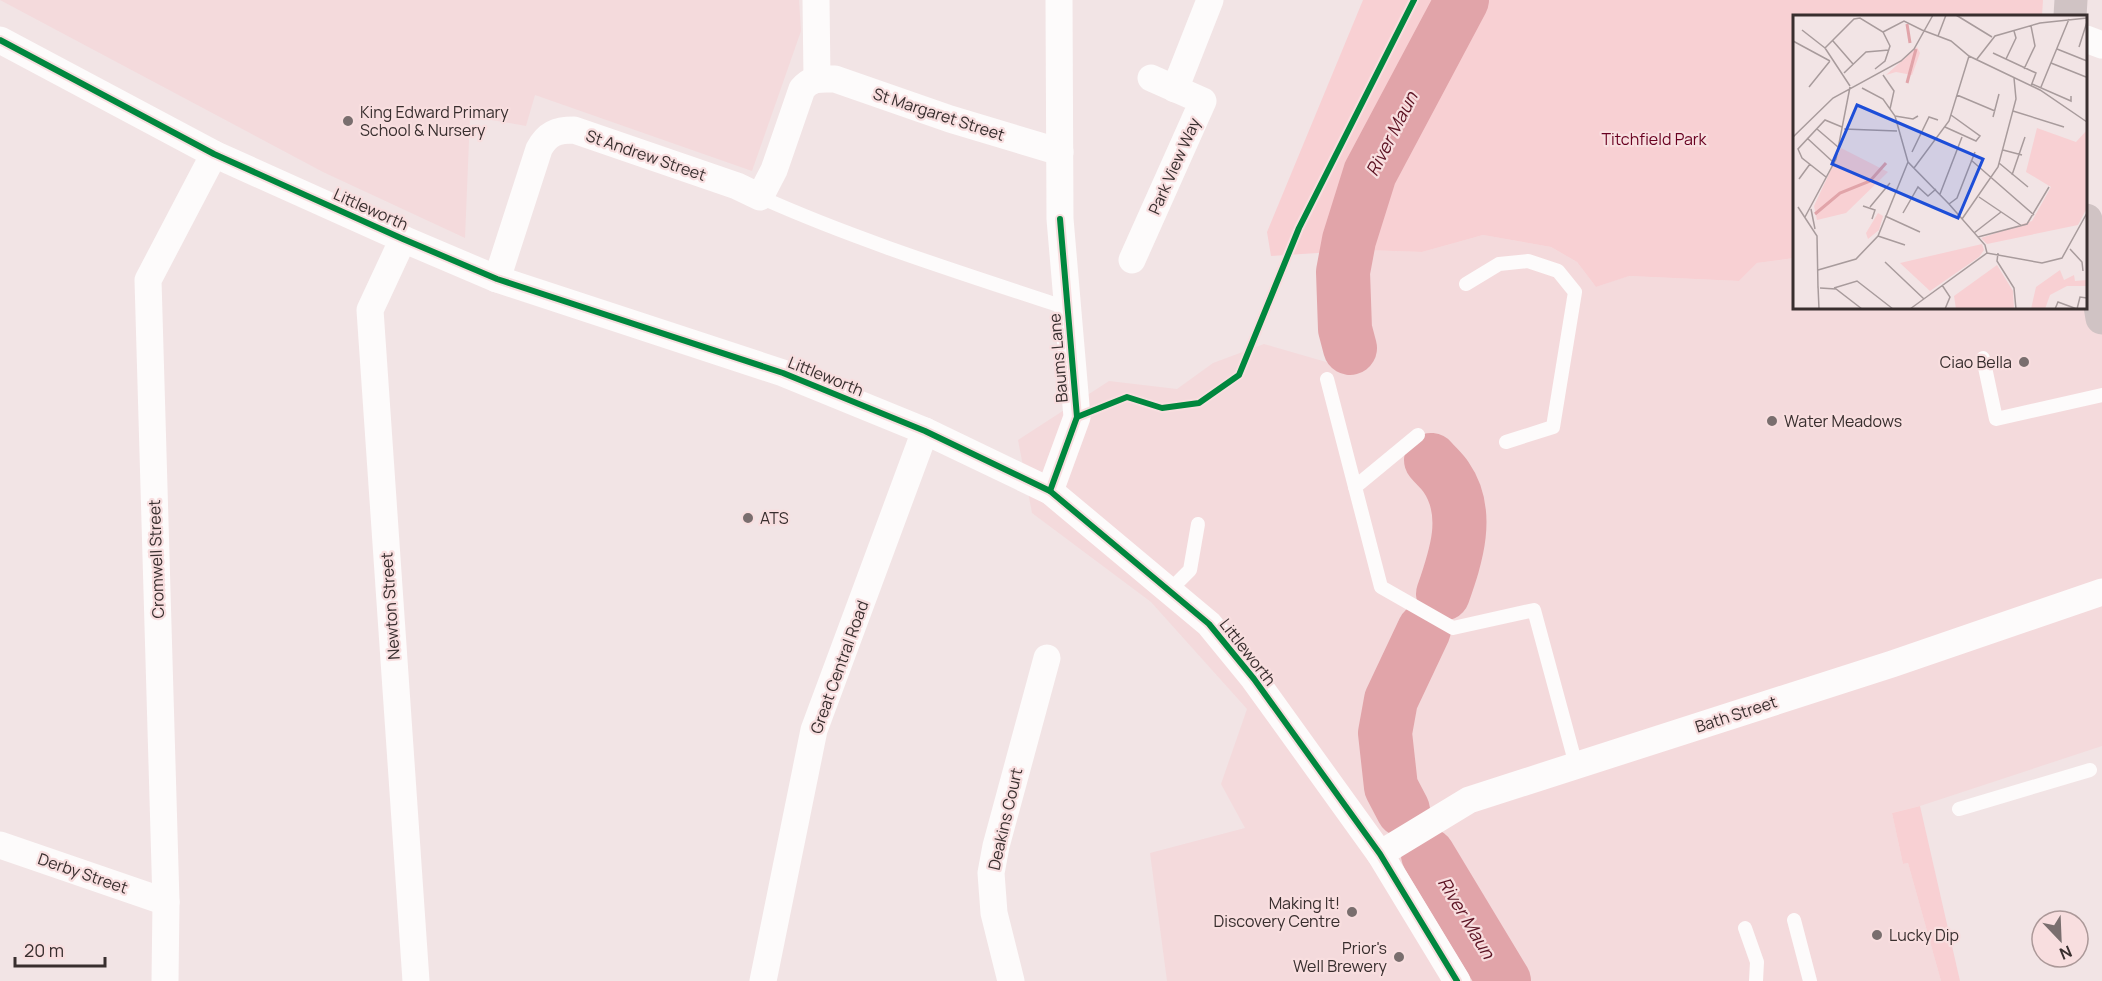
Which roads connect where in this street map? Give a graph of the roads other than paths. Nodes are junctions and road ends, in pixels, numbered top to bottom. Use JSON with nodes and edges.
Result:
{"nodes":[{"id":1,"x":816,"y":0,"type":"edge"},
{"id":2,"x":1059,"y":0,"type":"edge"},
{"id":3,"x":1210,"y":0,"type":"edge"},
{"id":4,"x":2071,"y":0,"type":"edge"},
{"id":5,"x":2070,"y":15,"type":"edge"},
{"id":6,"x":0,"y":40,"type":"edge"},
{"id":7,"x":2087,"y":40,"type":"edge"},
{"id":8,"x":2102,"y":45,"type":"edge"},
{"id":9,"x":817,"y":78,"type":"junction"},
{"id":10,"x":1060,"y":152,"type":"junction"},
{"id":11,"x":214,"y":154,"type":"junction"},
{"id":12,"x":760,"y":197,"type":"junction"},
{"id":13,"x":2087,"y":228,"type":"edge"},
{"id":14,"x":403,"y":239,"type":"junction"},
{"id":15,"x":1132,"y":260,"type":"dead end"},
{"id":16,"x":2098,"y":269,"type":"edge"},
{"id":17,"x":497,"y":279,"type":"junction"},
{"id":18,"x":1466,"y":284,"type":"dead end"},
{"id":19,"x":1067,"y":308,"type":"junction"},
{"id":20,"x":2102,"y":318,"type":"edge"},
{"id":21,"x":1983,"y":358,"type":"dead end"},
{"id":22,"x":1327,"y":379,"type":"dead end"},
{"id":23,"x":2102,"y":395,"type":"edge"},
{"id":24,"x":925,"y":430,"type":"junction"},
{"id":25,"x":1419,"y":435,"type":"dead end"},
{"id":26,"x":1506,"y":442,"type":"dead end"},
{"id":27,"x":1355,"y":487,"type":"junction"},
{"id":28,"x":1050,"y":491,"type":"junction"},
{"id":29,"x":1198,"y":524,"type":"dead end"},
{"id":30,"x":1169,"y":591,"type":"junction"},
{"id":31,"x":2102,"y":592,"type":"edge"},
{"id":32,"x":1047,"y":658,"type":"dead end"},
{"id":33,"x":1576,"y":765,"type":"junction"},
{"id":34,"x":2090,"y":770,"type":"dead end"},
{"id":35,"x":1959,"y":809,"type":"dead end"},
{"id":36,"x":0,"y":845,"type":"edge"},
{"id":37,"x":1380,"y":854,"type":"junction"},
{"id":38,"x":166,"y":902,"type":"junction"},
{"id":39,"x":1794,"y":920,"type":"dead end"},
{"id":40,"x":1745,"y":928,"type":"dead end"},
{"id":41,"x":165,"y":981,"type":"edge"},
{"id":42,"x":416,"y":981,"type":"edge"},
{"id":43,"x":763,"y":981,"type":"edge"},
{"id":44,"x":1011,"y":981,"type":"edge"},
{"id":45,"x":1457,"y":981,"type":"edge"},
{"id":46,"x":1755,"y":981,"type":"edge"},
{"id":47,"x":1810,"y":981,"type":"edge"}],
"edges":[{"from":1,"to":9,"type":"street"},
{"from":2,"to":10,"type":"street","name":"Baums Lane"},
{"from":3,"to":15,"type":"street","name":"Park View Way"},
{"from":4,"to":5,"type":"highway"},
{"from":6,"to":11,"type":"street","name":"Littleworth"},
{"from":7,"to":8,"type":"street"},
{"from":9,"to":10,"type":"street","name":"St Margaret Street"},
{"from":9,"to":12,"type":"street"},
{"from":10,"to":19,"type":"street","name":"Baums Lane"},
{"from":11,"to":14,"type":"street","name":"Littleworth"},
{"from":11,"to":38,"type":"street","name":"Cromwell Street"},
{"from":12,"to":17,"type":"street","name":"St Andrew Street"},
{"from":12,"to":19,"type":"lane"},
{"from":13,"to":16,"type":"highway"},
{"from":14,"to":17,"type":"street","name":"Littleworth"},
{"from":14,"to":42,"type":"street","name":"Newton Street"},
{"from":16,"to":20,"type":"highway"},
{"from":17,"to":24,"type":"street","name":"Littleworth"},
{"from":18,"to":26,"type":"lane"},
{"from":19,"to":28,"type":"street","name":"Baums Lane"},
{"from":21,"to":23,"type":"lane"},
{"from":22,"to":27,"type":"lane"},
{"from":24,"to":28,"type":"street","name":"Littleworth"},
{"from":24,"to":43,"type":"street","name":"Great Central Road"},
{"from":25,"to":27,"type":"lane"},
{"from":27,"to":33,"type":"lane"},
{"from":28,"to":30,"type":"street","name":"Littleworth"},
{"from":29,"to":30,"type":"lane"},
{"from":30,"to":37,"type":"street","name":"Littleworth"},
{"from":31,"to":33,"type":"street","name":"Bath Street"},
{"from":32,"to":44,"type":"street","name":"Deakins Court"},
{"from":33,"to":37,"type":"street","name":"Bath Street"},
{"from":34,"to":35,"type":"lane"},
{"from":36,"to":38,"type":"street","name":"Derby Street"},
{"from":37,"to":45,"type":"street","name":"Littleworth"},
{"from":38,"to":41,"type":"street","name":"Cromwell Street"},
{"from":39,"to":47,"type":"lane"},
{"from":40,"to":46,"type":"lane"}]}
